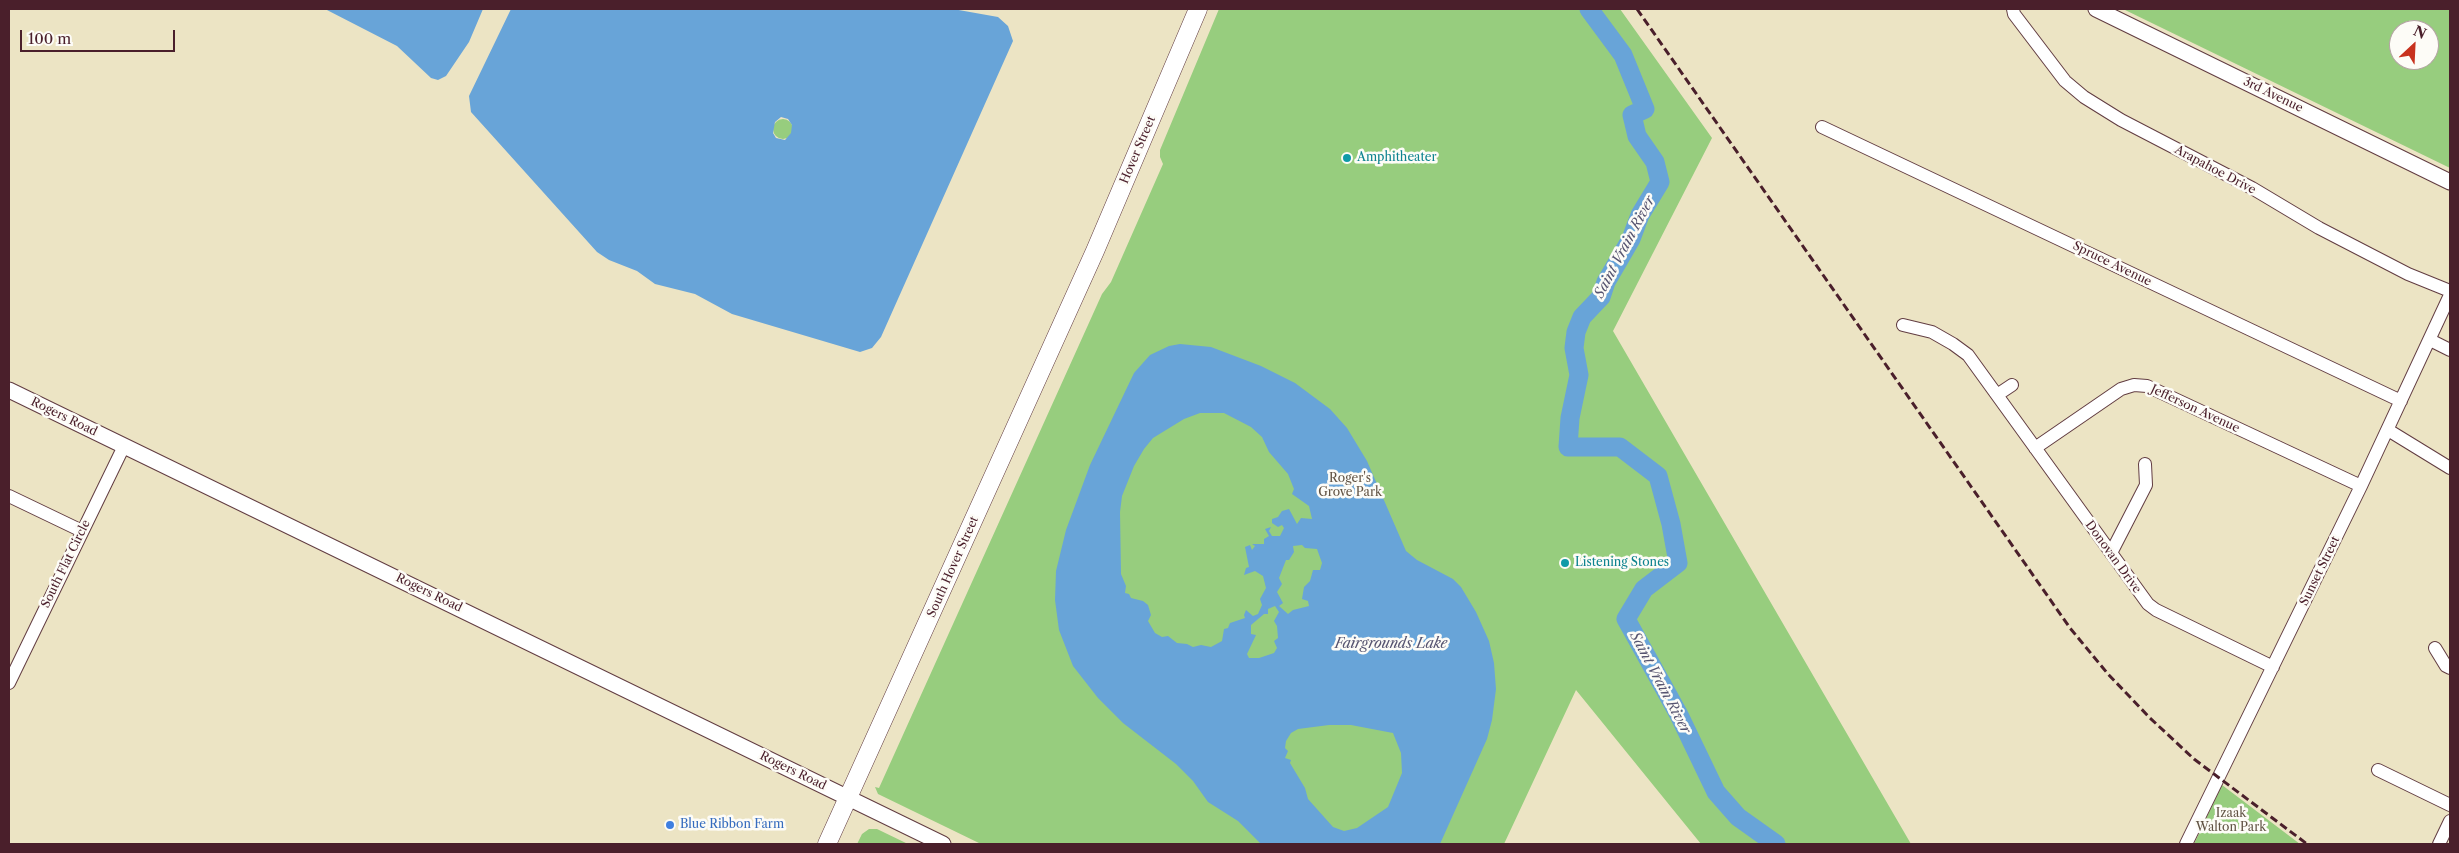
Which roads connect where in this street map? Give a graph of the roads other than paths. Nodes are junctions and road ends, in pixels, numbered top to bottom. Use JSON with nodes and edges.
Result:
{"nodes":[{"id":1,"x":1198,"y":9,"type":"edge"},
{"id":2,"x":2012,"y":9,"type":"edge"},
{"id":3,"x":2096,"y":9,"type":"edge"},
{"id":4,"x":1822,"y":127,"type":"dead end"},
{"id":5,"x":2450,"y":182,"type":"edge"},
{"id":6,"x":1078,"y":290,"type":"joint"},
{"id":7,"x":2450,"y":290,"type":"edge"},
{"id":8,"x":2450,"y":296,"type":"edge"},
{"id":9,"x":1903,"y":325,"type":"dead end"},
{"id":10,"x":2430,"y":340,"type":"junction"},
{"id":11,"x":2450,"y":350,"type":"edge"},
{"id":12,"x":2012,"y":385,"type":"dead end"},
{"id":13,"x":9,"y":390,"type":"edge"},
{"id":14,"x":1997,"y":395,"type":"junction"},
{"id":15,"x":2402,"y":401,"type":"junction"},
{"id":16,"x":2388,"y":430,"type":"junction"},
{"id":17,"x":124,"y":446,"type":"junction"},
{"id":18,"x":2035,"y":448,"type":"junction"},
{"id":19,"x":2145,"y":464,"type":"dead end"},
{"id":20,"x":2450,"y":468,"type":"edge"},
{"id":21,"x":2361,"y":486,"type":"junction"},
{"id":22,"x":9,"y":496,"type":"edge"},
{"id":23,"x":82,"y":531,"type":"junction"},
{"id":24,"x":2111,"y":553,"type":"junction"},
{"id":25,"x":2435,"y":648,"type":"dead end"},
{"id":26,"x":2273,"y":667,"type":"junction"},
{"id":27,"x":2450,"y":668,"type":"edge"},
{"id":28,"x":9,"y":682,"type":"edge"},
{"id":29,"x":2378,"y":770,"type":"dead end"},
{"id":30,"x":849,"y":798,"type":"junction"},
{"id":31,"x":2450,"y":805,"type":"edge"},
{"id":32,"x":2450,"y":821,"type":"edge"},
{"id":33,"x":827,"y":844,"type":"edge"},
{"id":34,"x":943,"y":844,"type":"edge"},
{"id":35,"x":2186,"y":844,"type":"edge"},
{"id":36,"x":2439,"y":844,"type":"edge"}],
"edges":[{"from":1,"to":6,"type":"main road","name":"Hover Street"},
{"from":2,"to":7,"type":"street","name":"Arapahoe Drive"},
{"from":3,"to":5,"type":"street","name":"3rd Avenue"},
{"from":4,"to":15,"type":"street","name":"Spruce Avenue"},
{"from":6,"to":30,"type":"main road","name":"South Hover Street"},
{"from":8,"to":10,"type":"street","name":"Sunset Street"},
{"from":9,"to":14,"type":"street","name":"Donovan Drive"},
{"from":10,"to":11,"type":"street"},
{"from":10,"to":15,"type":"street","name":"Sunset Street"},
{"from":12,"to":14,"type":"street"},
{"from":13,"to":17,"type":"street","name":"Rogers Road"},
{"from":14,"to":18,"type":"street","name":"Donovan Drive"},
{"from":15,"to":16,"type":"street","name":"Sunset Street"},
{"from":16,"to":20,"type":"street"},
{"from":16,"to":21,"type":"street","name":"Sunset Street"},
{"from":17,"to":23,"type":"street","name":"South Flat Circle"},
{"from":17,"to":30,"type":"street","name":"Rogers Road"},
{"from":18,"to":21,"type":"street","name":"Jefferson Avenue"},
{"from":18,"to":24,"type":"street","name":"Donovan Drive"},
{"from":19,"to":24,"type":"street"},
{"from":21,"to":26,"type":"street","name":"Sunset Street"},
{"from":22,"to":23,"type":"street"},
{"from":23,"to":28,"type":"street","name":"South Flat Circle"},
{"from":24,"to":26,"type":"street","name":"Donovan Drive"},
{"from":25,"to":27,"type":"street"},
{"from":26,"to":35,"type":"street","name":"Sunset Street"},
{"from":29,"to":31,"type":"street"},
{"from":30,"to":33,"type":"main road","name":"South Hover Street"},
{"from":30,"to":34,"type":"street","name":"Rogers Road"},
{"from":32,"to":36,"type":"street"}]}
